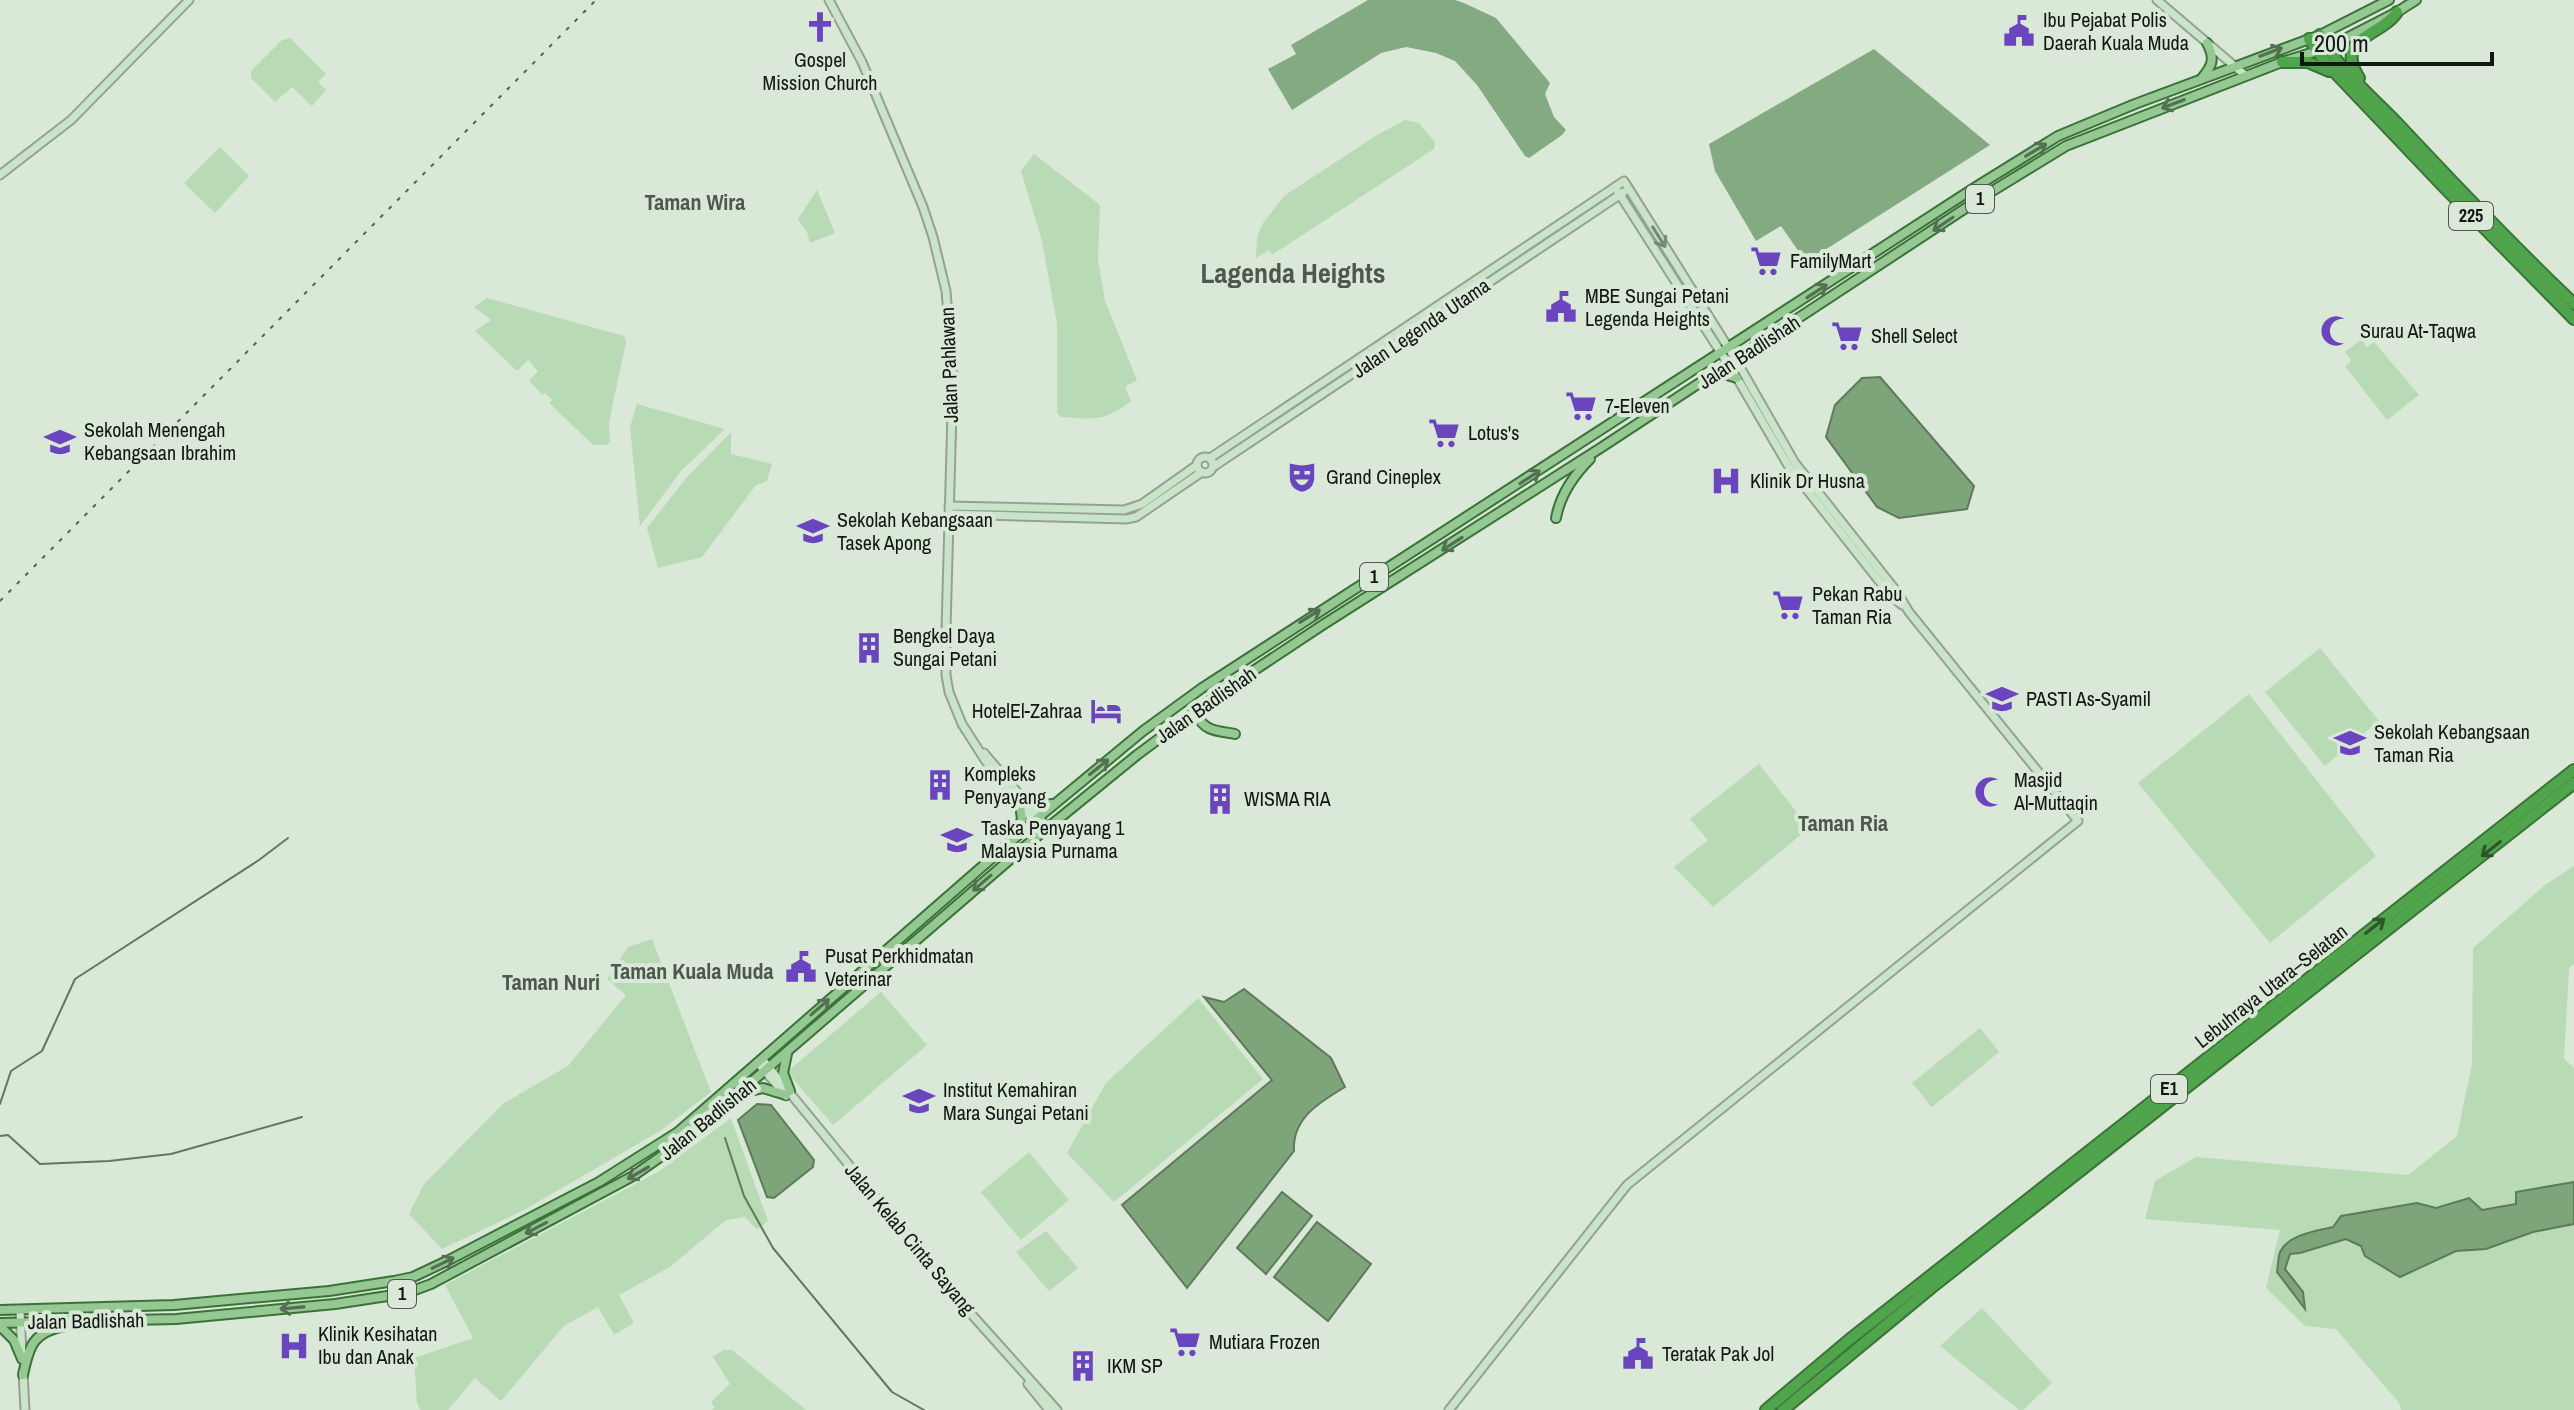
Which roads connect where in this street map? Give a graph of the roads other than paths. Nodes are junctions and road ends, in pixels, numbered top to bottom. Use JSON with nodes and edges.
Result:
{"nodes":[{"id":1,"x":189,"y":0,"type":"edge"},
{"id":2,"x":829,"y":0,"type":"edge"},
{"id":3,"x":2157,"y":0,"type":"edge"},
{"id":4,"x":2389,"y":0,"type":"edge"},
{"id":5,"x":2416,"y":0,"type":"edge"},
{"id":6,"x":2397,"y":12,"type":"junction"},
{"id":7,"x":2320,"y":35,"type":"junction"},
{"id":8,"x":2309,"y":39,"type":"junction"},
{"id":9,"x":2207,"y":43,"type":"junction"},
{"id":10,"x":2321,"y":49,"type":"junction"},
{"id":11,"x":2282,"y":62,"type":"junction"},
{"id":12,"x":2235,"y":66,"type":"junction"},
{"id":13,"x":2246,"y":76,"type":"junction"},
{"id":14,"x":2202,"y":78,"type":"junction"},
{"id":15,"x":2372,"y":105,"type":"junction"},
{"id":16,"x":0,"y":175,"type":"edge"},
{"id":17,"x":1618,"y":190,"type":"junction"},
{"id":18,"x":2574,"y":304,"type":"edge"},
{"id":19,"x":2574,"y":319,"type":"edge"},
{"id":20,"x":1725,"y":351,"type":"junction"},
{"id":21,"x":1732,"y":363,"type":"junction"},
{"id":22,"x":1717,"y":372,"type":"junction"},
{"id":23,"x":1737,"y":378,"type":"junction"},
{"id":24,"x":1599,"y":449,"type":"junction"},
{"id":25,"x":1212,"y":463,"type":"junction"},
{"id":26,"x":1200,"y":469,"type":"junction"},
{"id":27,"x":949,"y":510,"type":"junction"},
{"id":28,"x":1556,"y":518,"type":"dead end"},
{"id":29,"x":1909,"y":612,"type":"junction"},
{"id":30,"x":1223,"y":691,"type":"junction"},
{"id":31,"x":1235,"y":734,"type":"dead end"},
{"id":32,"x":2574,"y":770,"type":"edge"},
{"id":33,"x":2574,"y":783,"type":"edge"},
{"id":34,"x":1057,"y":802,"type":"junction"},
{"id":35,"x":1023,"y":803,"type":"junction"},
{"id":36,"x":1036,"y":819,"type":"junction"},
{"id":37,"x":1044,"y":830,"type":"junction"},
{"id":38,"x":1014,"y":839,"type":"junction"},
{"id":39,"x":787,"y":1053,"type":"junction"},
{"id":40,"x":760,"y":1061,"type":"junction"},
{"id":41,"x":768,"y":1070,"type":"junction"},
{"id":42,"x":788,"y":1093,"type":"junction"},
{"id":43,"x":739,"y":1094,"type":"junction"},
{"id":44,"x":602,"y":1187,"type":"junction"},
{"id":45,"x":0,"y":1310,"type":"edge"},
{"id":46,"x":20,"y":1310,"type":"junction"},
{"id":47,"x":89,"y":1322,"type":"junction"},
{"id":48,"x":21,"y":1323,"type":"junction"},
{"id":49,"x":0,"y":1324,"type":"edge"},
{"id":50,"x":22,"y":1359,"type":"junction"},
{"id":51,"x":1010,"y":1359,"type":"junction"},
{"id":52,"x":23,"y":1375,"type":"junction"},
{"id":53,"x":25,"y":1410,"type":"edge"},
{"id":54,"x":1049,"y":1410,"type":"edge"},
{"id":55,"x":1057,"y":1410,"type":"edge"},
{"id":56,"x":1449,"y":1410,"type":"edge"},
{"id":57,"x":1766,"y":1410,"type":"edge"},
{"id":58,"x":1783,"y":1410,"type":"edge"}],
"edges":[{"from":1,"to":16,"type":"street"},
{"from":2,"to":27,"type":"street","name":"Jalan Pahlawan"},
{"from":3,"to":9,"type":"street"},
{"from":4,"to":7,"type":"main road","name":"Jalan Badlishah","number":"1"},
{"from":5,"to":6,"type":"main road","name":"Jalan Badlishah","number":"1"},
{"from":6,"to":10,"type":"main road","name":"Jalan Badlishah","number":"1"},
{"from":6,"to":15,"type":"highway"},
{"from":7,"to":8,"type":"main road","name":"Jalan Badlishah","number":"1"},
{"from":7,"to":10,"type":"highway","number":"225"},
{"from":8,"to":10,"type":"highway","number":"225"},
{"from":12,"to":8,"type":"main road","name":"Jalan Badlishah","number":"1","one_way":true},
{"from":9,"to":12,"type":"street"},
{"from":9,"to":14,"type":"main road"},
{"from":10,"to":11,"type":"main road","name":"Jalan Badlishah","number":"1"},
{"from":10,"to":15,"type":"highway","number":"225"},
{"from":11,"to":13,"type":"main road","name":"Jalan Badlishah","number":"1"},
{"from":11,"to":15,"type":"highway"},
{"from":12,"to":13,"type":"street"},
{"from":12,"to":14,"type":"main road","name":"Jalan Badlishah","number":"1"},
{"from":13,"to":21,"type":"main road","name":"Jalan Badlishah","number":"1","one_way":true},
{"from":20,"to":14,"type":"main road","name":"Jalan Badlishah","number":"1","one_way":true},
{"from":15,"to":18,"type":"highway","number":"225"},
{"from":15,"to":19,"type":"highway","number":"225"},
{"from":17,"to":20,"type":"street"},
{"from":17,"to":20,"type":"street","name":"Jalan Legenda Utama","one_way":true},
{"from":17,"to":25,"type":"street","name":"Jalan Legenda Utama"},
{"from":20,"to":21,"type":"street"},
{"from":34,"to":20,"type":"main road","name":"Jalan Badlishah","number":"1","one_way":true},
{"from":21,"to":22,"type":"main road","name":"Jalan Badlishah","number":"1"},
{"from":21,"to":23,"type":"street"},
{"from":21,"to":29,"type":"street"},
{"from":22,"to":23,"type":"main road"},
{"from":22,"to":24,"type":"main road","name":"Jalan Badlishah","number":"1"},
{"from":23,"to":29,"type":"street"},
{"from":24,"to":28,"type":"main road"},
{"from":24,"to":30,"type":"main road","name":"Jalan Badlishah","number":"1","one_way":true},
{"from":25,"to":26,"type":"street"},
{"from":25,"to":26,"type":"street"},
{"from":26,"to":27,"type":"street"},
{"from":27,"to":35,"type":"street","name":"Jalan Pahlawan"},
{"from":29,"to":56,"type":"street"},
{"from":30,"to":31,"type":"main road"},
{"from":30,"to":37,"type":"main road","name":"Jalan Badlishah","number":"1"},
{"from":57,"to":32,"type":"highway","name":"Lebuhraya Utara–Selatan","number":"E1","one_way":true},
{"from":33,"to":58,"type":"highway","name":"Lebuhraya Utara–Selatan","number":"E1","one_way":true},
{"from":34,"to":35,"type":"main road"},
{"from":34,"to":36,"type":"main road","name":"Jalan Badlishah","number":"1"},
{"from":35,"to":36,"type":"street","name":"Jalan Pahlawan"},
{"from":35,"to":38,"type":"main road"},
{"from":36,"to":37,"type":"street","name":"Jalan Pahlawan"},
{"from":36,"to":38,"type":"main road","name":"Jalan Badlishah","number":"1"},
{"from":37,"to":39,"type":"main road","name":"Jalan Badlishah","number":"1","one_way":true},
{"from":40,"to":38,"type":"main road","name":"Jalan Badlishah","number":"1","one_way":true},
{"from":39,"to":41,"type":"main road","name":"Jalan Badlishah","number":"1"},
{"from":39,"to":42,"type":"main road"},
{"from":40,"to":41,"type":"street","name":"Jalan Kelab Cinta Sayang"},
{"from":40,"to":44,"type":"main road","name":"Jalan Badlishah","number":"1"},
{"from":41,"to":42,"type":"street","name":"Jalan Kelab Cinta Sayang"},
{"from":41,"to":43,"type":"main road","name":"Jalan Badlishah","number":"1"},
{"from":42,"to":43,"type":"main road"},
{"from":42,"to":51,"type":"street","name":"Jalan Kelab Cinta Sayang"},
{"from":43,"to":44,"type":"main road","name":"Jalan Badlishah","number":"1","one_way":true},
{"from":46,"to":44,"type":"main road","name":"Jalan Badlishah","number":"1","one_way":true},
{"from":44,"to":47,"type":"main road","name":"Jalan Badlishah","number":"1","one_way":true},
{"from":45,"to":46,"type":"main road","name":"Jalan Badlishah","number":"1"},
{"from":46,"to":48,"type":"street"},
{"from":47,"to":48,"type":"main road","name":"Jalan Badlishah","number":"1"},
{"from":47,"to":52,"type":"main road"},
{"from":48,"to":49,"type":"main road","name":"Jalan Badlishah","number":"1"},
{"from":48,"to":50,"type":"street"},
{"from":49,"to":50,"type":"main road"},
{"from":50,"to":52,"type":"street"},
{"from":51,"to":54,"type":"street","name":"Jalan Kelab Cinta Sayang"},
{"from":51,"to":55,"type":"street","name":"Jalan Kelab Cinta Sayang"},
{"from":52,"to":53,"type":"street"}]}
